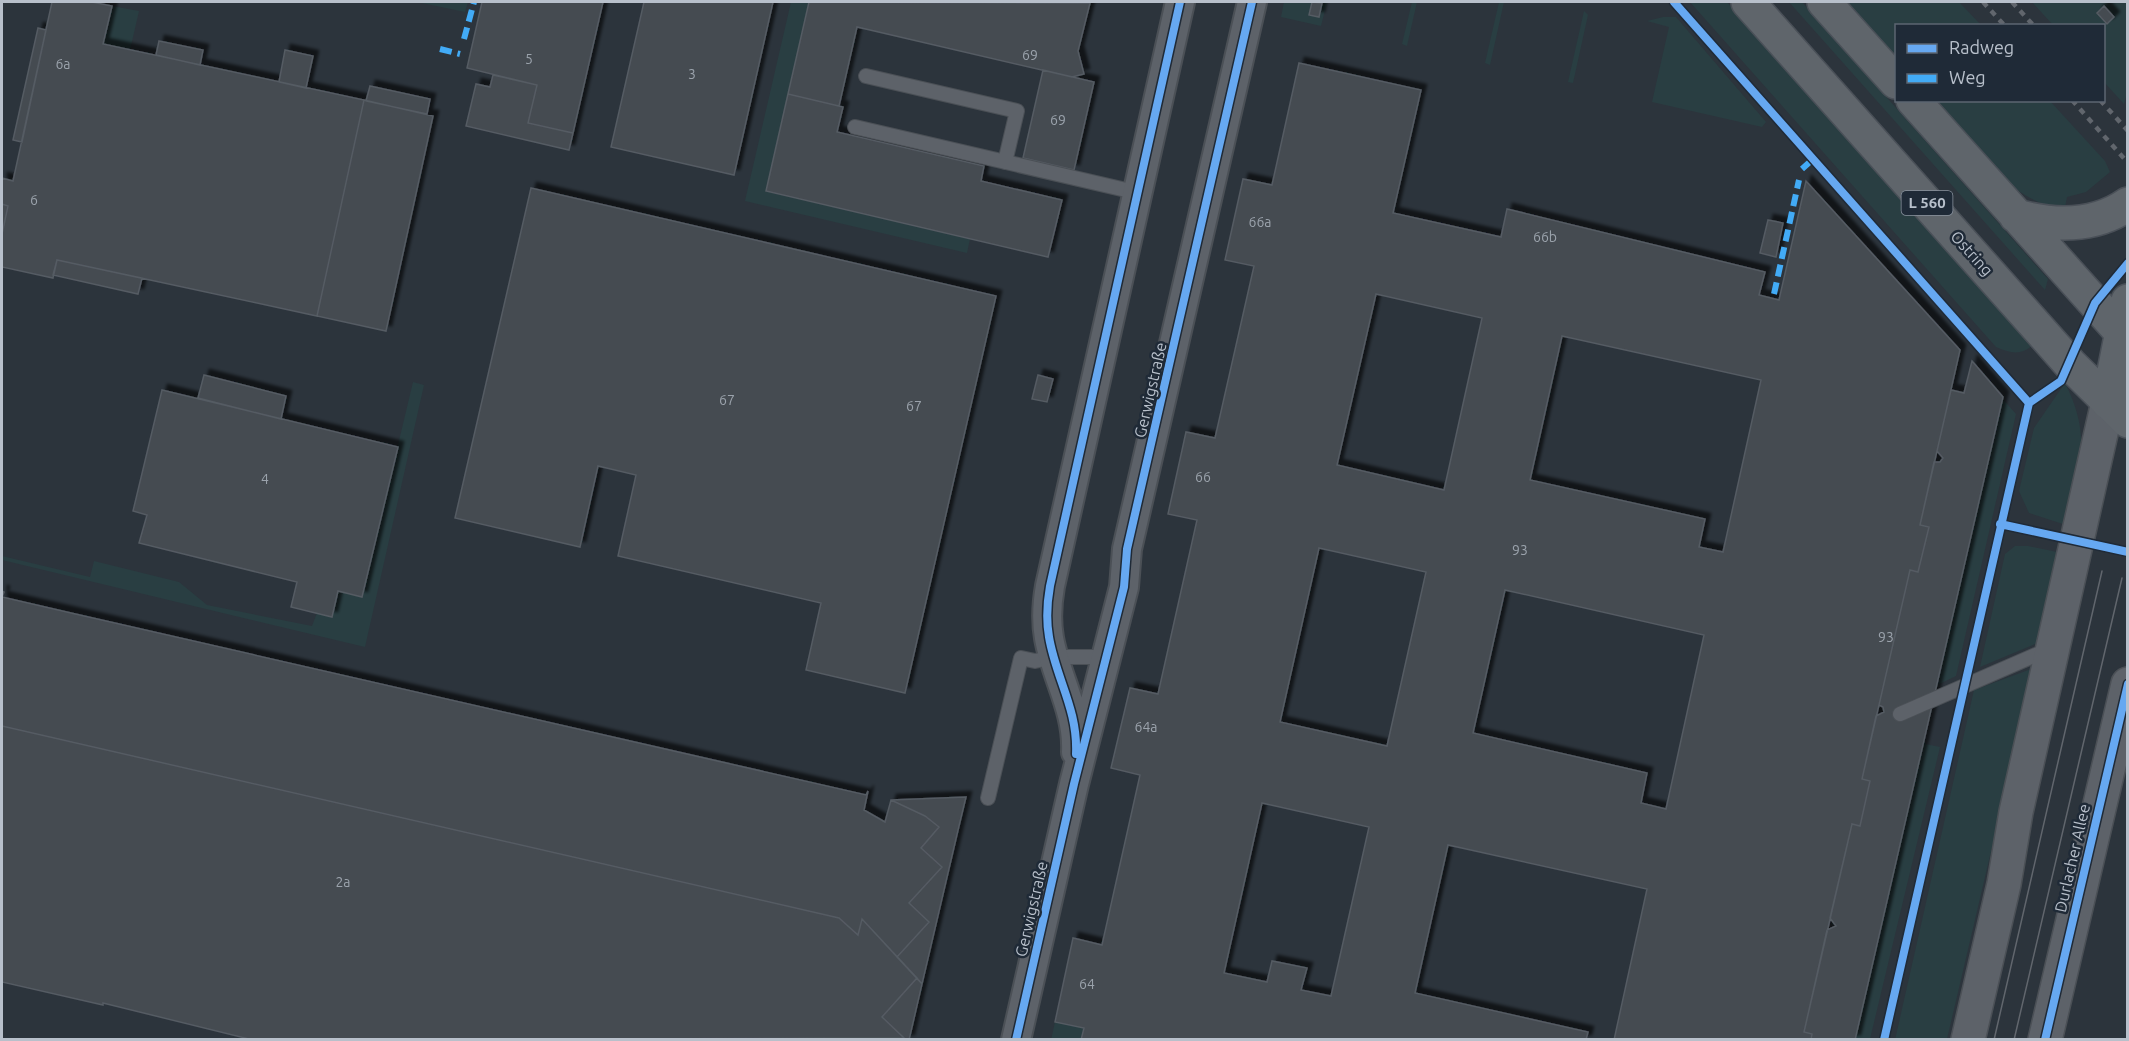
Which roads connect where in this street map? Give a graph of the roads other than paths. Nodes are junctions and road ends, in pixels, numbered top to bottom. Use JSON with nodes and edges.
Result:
{"nodes":[{"id":1,"x":1180,"y":2,"type":"edge"},
{"id":2,"x":1252,"y":2,"type":"edge"},
{"id":3,"x":1748,"y":2,"type":"edge"},
{"id":4,"x":1824,"y":2,"type":"edge"},
{"id":5,"x":866,"y":76,"type":"dead end"},
{"id":6,"x":1895,"y":81,"type":"edge"},
{"id":7,"x":1915,"y":102,"type":"edge"},
{"id":8,"x":855,"y":127,"type":"dead end"},
{"id":9,"x":1005,"y":162,"type":"junction"},
{"id":10,"x":1139,"y":193,"type":"junction"},
{"id":11,"x":2127,"y":204,"type":"edge"},
{"id":12,"x":2016,"y":216,"type":"junction"},
{"id":13,"x":2127,"y":301,"type":"edge"},
{"id":14,"x":2124,"y":337,"type":"edge"},
{"id":15,"x":2118,"y":412,"type":"edge"},
{"id":16,"x":2053,"y":654,"type":"junction"},
{"id":17,"x":1054,"y":657,"type":"junction"},
{"id":18,"x":1108,"y":657,"type":"junction"},
{"id":19,"x":2127,"y":684,"type":"edge"},
{"id":20,"x":1900,"y":714,"type":"dead end"},
{"id":21,"x":1074,"y":784,"type":"junction"},
{"id":22,"x":988,"y":798,"type":"dead end"},
{"id":23,"x":1016,"y":1040,"type":"edge"},
{"id":24,"x":1968,"y":1040,"type":"edge"},
{"id":25,"x":2045,"y":1040,"type":"edge"}],
"edges":[{"from":1,"to":10,"type":"street","name":"Gerwigstraße"},
{"from":2,"to":18,"type":"street","name":"Gerwigstraße"},
{"from":3,"to":15,"type":"main road","name":"Ostring","number":"L 560"},
{"from":4,"to":6,"type":"main road"},
{"from":5,"to":9,"type":"lane"},
{"from":7,"to":12,"type":"main road"},
{"from":8,"to":9,"type":"lane"},
{"from":9,"to":10,"type":"lane"},
{"from":10,"to":17,"type":"street","name":"Gerwigstraße"},
{"from":11,"to":12,"type":"main road"},
{"from":12,"to":14,"type":"main road"},
{"from":13,"to":14,"type":"main road"},
{"from":14,"to":15,"type":"main road"},
{"from":15,"to":16,"type":"street"},
{"from":16,"to":20,"type":"lane"},
{"from":16,"to":24,"type":"street"},
{"from":17,"to":18,"type":"lane"},
{"from":17,"to":21,"type":"street","name":"Gerwigstraße"},
{"from":17,"to":22,"type":"lane"},
{"from":18,"to":21,"type":"street","name":"Gerwigstraße"},
{"from":19,"to":25,"type":"street","name":"Durlacher Allee"},
{"from":21,"to":23,"type":"street","name":"Gerwigstraße"}]}
